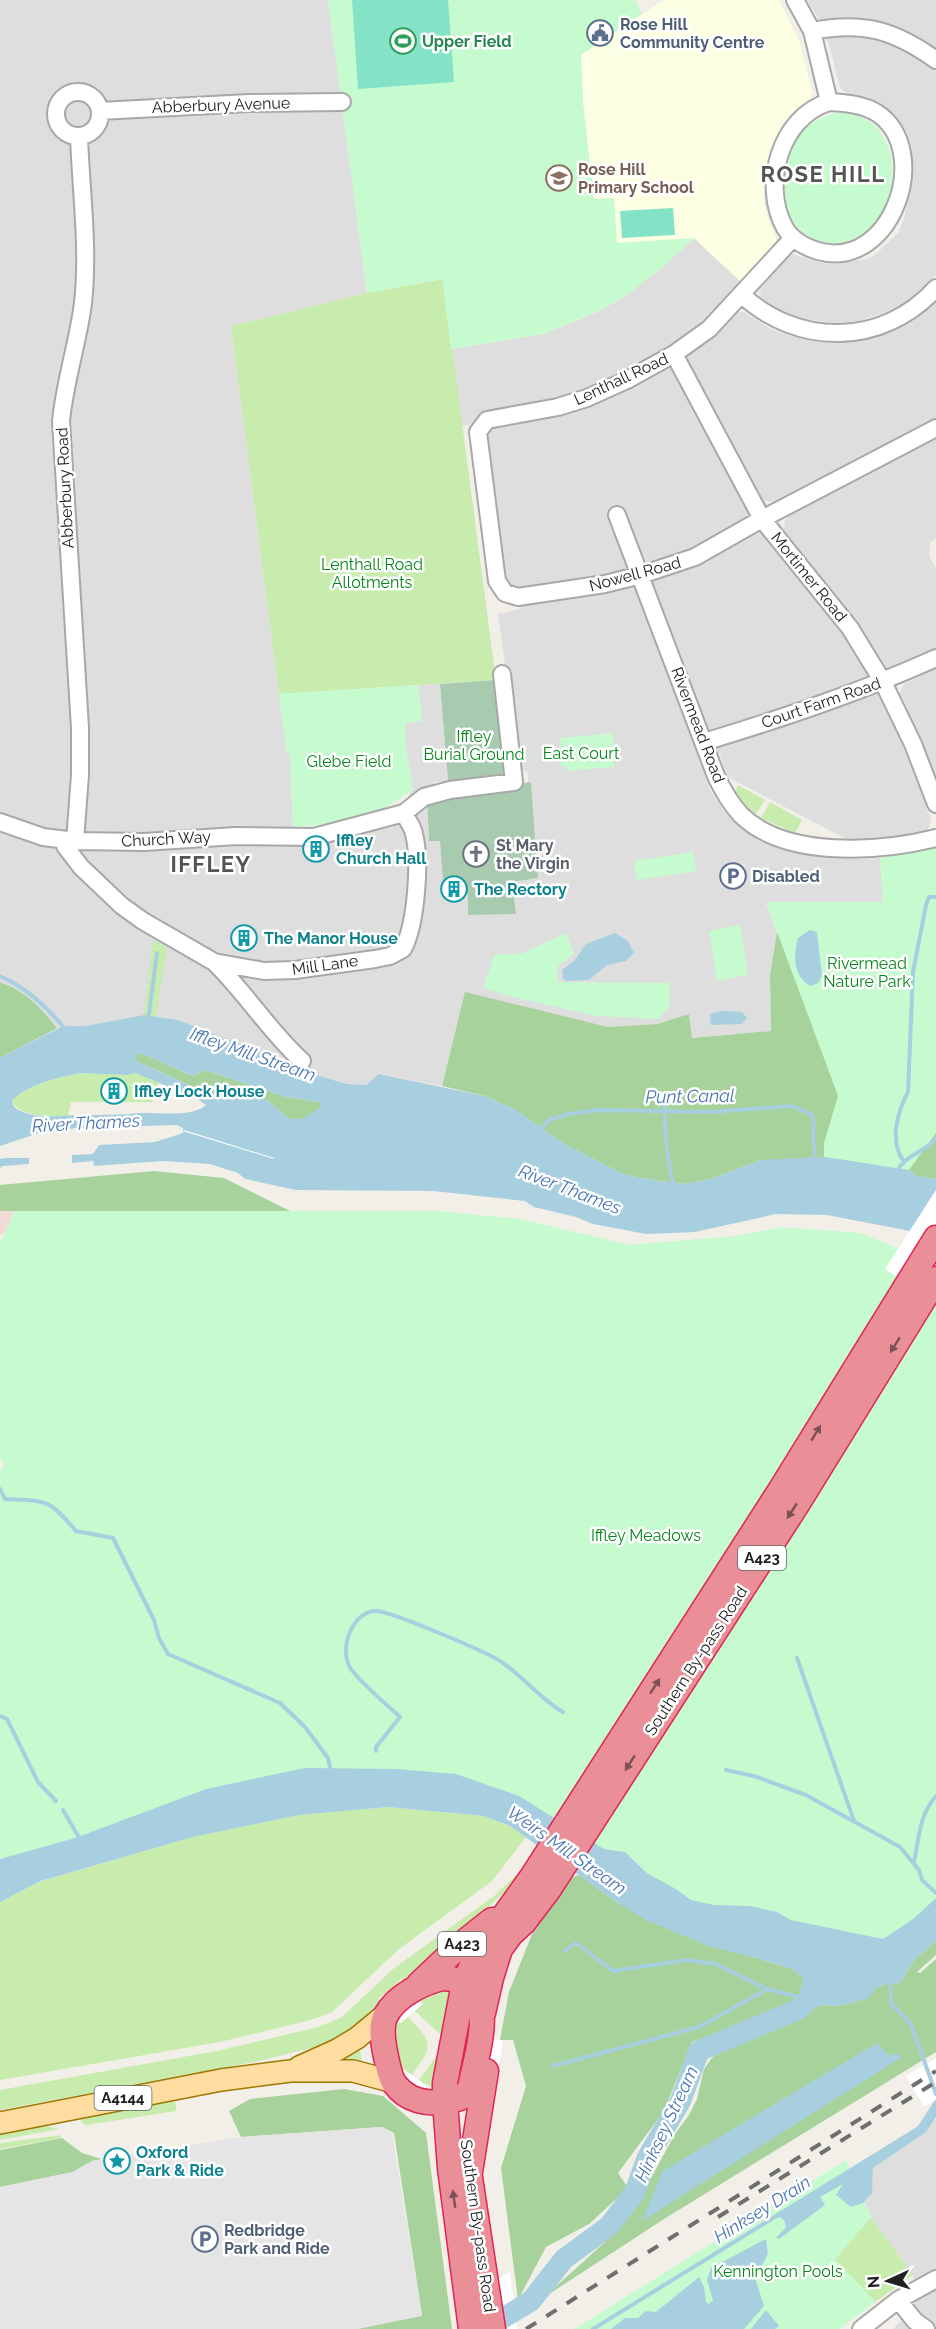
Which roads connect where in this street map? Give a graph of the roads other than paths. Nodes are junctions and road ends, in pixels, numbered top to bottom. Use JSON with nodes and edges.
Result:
{"nodes":[{"id":1,"x":795,"y":0,"type":"edge"},
{"id":2,"x":812,"y":31,"type":"junction"},
{"id":3,"x":936,"y":60,"type":"edge"},
{"id":4,"x":342,"y":102,"type":"dead end"},
{"id":5,"x":829,"y":102,"type":"junction"},
{"id":6,"x":100,"y":111,"type":"junction"},
{"id":7,"x":79,"y":137,"type":"junction"},
{"id":8,"x":793,"y":238,"type":"junction"},
{"id":9,"x":936,"y":288,"type":"edge"},
{"id":10,"x":741,"y":294,"type":"junction"},
{"id":11,"x":674,"y":354,"type":"junction"},
{"id":12,"x":936,"y":428,"type":"edge"},
{"id":13,"x":617,"y":515,"type":"dead end"},
{"id":14,"x":762,"y":519,"type":"junction"},
{"id":15,"x":641,"y":575,"type":"junction"},
{"id":16,"x":518,"y":597,"type":"joint"},
{"id":17,"x":936,"y":658,"type":"edge"},
{"id":18,"x":502,"y":674,"type":"dead end"},
{"id":19,"x":883,"y":682,"type":"junction"},
{"id":20,"x":704,"y":742,"type":"junction"},
{"id":21,"x":936,"y":804,"type":"edge"},
{"id":22,"x":404,"y":813,"type":"junction"},
{"id":23,"x":0,"y":822,"type":"edge"},
{"id":24,"x":936,"y":838,"type":"edge"},
{"id":25,"x":70,"y":841,"type":"junction"},
{"id":26,"x":214,"y":962,"type":"junction"},
{"id":27,"x":302,"y":1061,"type":"dead end"},
{"id":28,"x":936,"y":1238,"type":"edge"},
{"id":29,"x":923,"y":1286,"type":"edge"},
{"id":30,"x":517,"y":1914,"type":"junction"},
{"id":31,"x":464,"y":1983,"type":"junction"},
{"id":32,"x":415,"y":1988,"type":"junction"},
{"id":33,"x":388,"y":2012,"type":"junction"},
{"id":34,"x":485,"y":2029,"type":"junction"},
{"id":35,"x":290,"y":2071,"type":"junction"},
{"id":36,"x":477,"y":2074,"type":"junction"},
{"id":37,"x":394,"y":2082,"type":"junction"},
{"id":38,"x":416,"y":2101,"type":"junction"},
{"id":39,"x":445,"y":2102,"type":"junction"},
{"id":40,"x":0,"y":2122,"type":"edge"},
{"id":41,"x":460,"y":2170,"type":"junction"},
{"id":42,"x":936,"y":2279,"type":"edge"},
{"id":43,"x":476,"y":2281,"type":"junction"},
{"id":44,"x":898,"y":2300,"type":"junction"},
{"id":45,"x":471,"y":2329,"type":"edge"},
{"id":46,"x":493,"y":2329,"type":"edge"},
{"id":47,"x":861,"y":2329,"type":"edge"},
{"id":48,"x":926,"y":2329,"type":"edge"}],
"edges":[{"from":1,"to":2,"type":"street"},
{"from":2,"to":3,"type":"street"},
{"from":2,"to":5,"type":"street"},
{"from":4,"to":6,"type":"street","name":"Abberbury Avenue"},
{"from":5,"to":8,"type":"street"},
{"from":5,"to":8,"type":"street"},
{"from":6,"to":7,"type":"street"},
{"from":6,"to":7,"type":"street"},
{"from":7,"to":25,"type":"street","name":"Abberbury Road"},
{"from":8,"to":10,"type":"street","name":"Lenthall Road"},
{"from":9,"to":10,"type":"street"},
{"from":10,"to":11,"type":"street","name":"Lenthall Road"},
{"from":11,"to":14,"type":"street","name":"Mortimer Road"},
{"from":11,"to":16,"type":"street","name":"Lenthall Road"},
{"from":12,"to":14,"type":"street","name":"Nowell Road"},
{"from":13,"to":15,"type":"street","name":"Rivermead Road"},
{"from":14,"to":15,"type":"street","name":"Nowell Road"},
{"from":14,"to":19,"type":"street","name":"Mortimer Road"},
{"from":15,"to":16,"type":"street","name":"Nowell Road"},
{"from":15,"to":20,"type":"street","name":"Rivermead Road"},
{"from":17,"to":19,"type":"street","name":"Court Farm Road"},
{"from":18,"to":22,"type":"street"},
{"from":19,"to":20,"type":"street","name":"Court Farm Road"},
{"from":19,"to":21,"type":"street","name":"Mortimer Road"},
{"from":20,"to":24,"type":"street","name":"Rivermead Road"},
{"from":22,"to":25,"type":"street","name":"Church Way"},
{"from":22,"to":26,"type":"street","name":"Mill Lane"},
{"from":23,"to":25,"type":"street","name":"Church Way"},
{"from":25,"to":26,"type":"street","name":"Mill Lane"},
{"from":26,"to":27,"type":"street","name":"Mill Lane"},
{"from":28,"to":29,"type":"highway","name":"Southern By-pass Road","number":"A423"},
{"from":29,"to":30,"type":"highway","name":"Southern By-pass Road","number":"A423"},
{"from":30,"to":31,"type":"highway","name":"Southern By-pass Road","number":"A423"},
{"from":30,"to":32,"type":"highway","name":"Southern By-pass Road","number":"A423"},
{"from":30,"to":34,"type":"highway","name":"Southern By-pass Road","number":"A423"},
{"from":31,"to":32,"type":"highway"},
{"from":31,"to":34,"type":"highway"},
{"from":31,"to":39,"type":"highway","name":"Southern By-pass Road","number":"A423"},
{"from":32,"to":33,"type":"highway","name":"Southern By-pass Road"},
{"from":33,"to":35,"type":"main road","number":"A4144"},
{"from":33,"to":37,"type":"highway"},
{"from":34,"to":36,"type":"highway","name":"Southern By-pass Road"},
{"from":35,"to":37,"type":"main road","number":"A4144"},
{"from":35,"to":40,"type":"main road","number":"A4144"},
{"from":36,"to":39,"type":"highway"},
{"from":36,"to":41,"type":"highway","name":"Southern By-pass Road","number":"A423"},
{"from":37,"to":38,"type":"highway","name":"Southern By-pass Road"},
{"from":38,"to":39,"type":"highway"},
{"from":38,"to":41,"type":"highway","name":"Southern By-pass Road","number":"A423"},
{"from":39,"to":41,"type":"highway","name":"Southern By-pass Road","number":"A423"},
{"from":41,"to":43,"type":"highway","name":"Southern By-pass Road","number":"A423"},
{"from":42,"to":44,"type":"street"},
{"from":43,"to":45,"type":"highway","name":"Southern By-pass Road","number":"A423"},
{"from":43,"to":46,"type":"highway","name":"Southern By-pass Road","number":"A423"},
{"from":44,"to":47,"type":"street"},
{"from":44,"to":48,"type":"street"}]}
